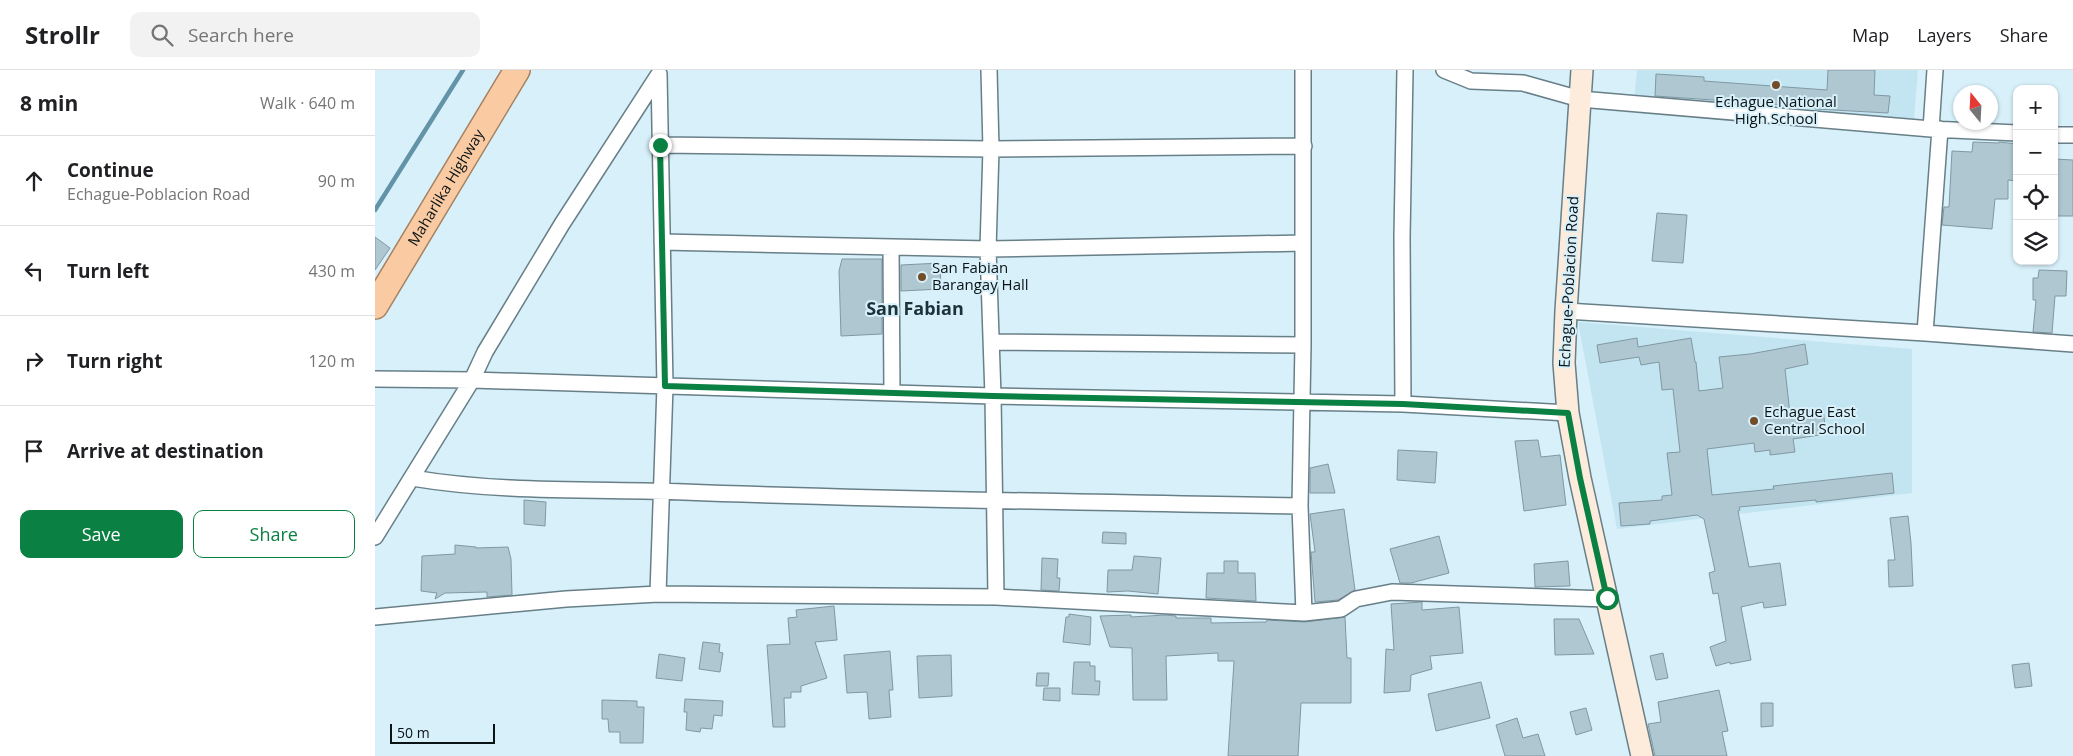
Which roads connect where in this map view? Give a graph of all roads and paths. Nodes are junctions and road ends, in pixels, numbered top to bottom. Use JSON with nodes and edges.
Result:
{"nodes":[{"id":1,"x":517,"y":70,"type":"edge"},
{"id":2,"x":989,"y":70,"type":"edge"},
{"id":3,"x":1303,"y":70,"type":"edge"},
{"id":4,"x":1405,"y":70,"type":"edge"},
{"id":5,"x":1445,"y":70,"type":"edge"},
{"id":6,"x":1582,"y":70,"type":"edge"},
{"id":7,"x":1935,"y":70,"type":"edge"},
{"id":8,"x":659,"y":72,"type":"edge"},
{"id":9,"x":1580,"y":99,"type":"junction"},
{"id":10,"x":1936,"y":129,"type":"junction"},
{"id":11,"x":2013,"y":133,"type":"edge"},
{"id":12,"x":2058,"y":134,"type":"edge"},
{"id":13,"x":2073,"y":135,"type":"edge"},
{"id":14,"x":660,"y":145,"type":"junction"},
{"id":15,"x":1304,"y":146,"type":"junction"},
{"id":16,"x":991,"y":149,"type":"junction"},
{"id":17,"x":662,"y":242,"type":"junction"},
{"id":18,"x":1303,"y":243,"type":"junction"},
{"id":19,"x":891,"y":247,"type":"junction"},
{"id":20,"x":988,"y":248,"type":"junction"},
{"id":21,"x":375,"y":306,"type":"edge"},
{"id":22,"x":1565,"y":311,"type":"junction"},
{"id":23,"x":1925,"y":333,"type":"junction"},
{"id":24,"x":992,"y":342,"type":"junction"},
{"id":25,"x":2073,"y":344,"type":"edge"},
{"id":26,"x":1303,"y":346,"type":"junction"},
{"id":27,"x":375,"y":379,"type":"edge"},
{"id":28,"x":472,"y":380,"type":"junction"},
{"id":29,"x":665,"y":386,"type":"junction"},
{"id":30,"x":892,"y":393,"type":"junction"},
{"id":31,"x":993,"y":396,"type":"junction"},
{"id":32,"x":1301,"y":401,"type":"junction"},
{"id":33,"x":1403,"y":404,"type":"junction"},
{"id":34,"x":1568,"y":413,"type":"junction"},
{"id":35,"x":412,"y":478,"type":"junction"},
{"id":36,"x":661,"y":491,"type":"junction"},
{"id":37,"x":993,"y":500,"type":"junction"},
{"id":38,"x":1300,"y":506,"type":"junction"},
{"id":39,"x":375,"y":538,"type":"edge"},
{"id":40,"x":658,"y":594,"type":"junction"},
{"id":41,"x":996,"y":597,"type":"junction"},
{"id":42,"x":1607,"y":598,"type":"junction"},
{"id":43,"x":1304,"y":613,"type":"junction"},
{"id":44,"x":375,"y":617,"type":"edge"},
{"id":45,"x":1642,"y":756,"type":"edge"}],
"edges":[{"from":1,"to":21,"type":"highway","name":"Maharlika Highway"},
{"from":2,"to":16,"type":"street"},
{"from":3,"to":15,"type":"street"},
{"from":4,"to":33,"type":"street"},
{"from":5,"to":9,"type":"street"},
{"from":6,"to":9,"type":"main road","name":"Echague-Poblacion Road"},
{"from":7,"to":10,"type":"street"},
{"from":8,"to":14,"type":"street"},
{"from":8,"to":28,"type":"street"},
{"from":9,"to":10,"type":"street"},
{"from":9,"to":22,"type":"main road","name":"Echague-Poblacion Road"},
{"from":10,"to":11,"type":"street"},
{"from":10,"to":23,"type":"street"},
{"from":12,"to":13,"type":"street"},
{"from":14,"to":16,"type":"street"},
{"from":14,"to":17,"type":"street"},
{"from":15,"to":16,"type":"street"},
{"from":15,"to":18,"type":"street"},
{"from":16,"to":20,"type":"street"},
{"from":17,"to":19,"type":"street"},
{"from":17,"to":29,"type":"street"},
{"from":18,"to":20,"type":"street"},
{"from":18,"to":26,"type":"street"},
{"from":19,"to":20,"type":"street"},
{"from":19,"to":30,"type":"street"},
{"from":20,"to":24,"type":"street"},
{"from":22,"to":23,"type":"street"},
{"from":22,"to":34,"type":"main road","name":"Echague-Poblacion Road"},
{"from":23,"to":25,"type":"street"},
{"from":24,"to":26,"type":"street"},
{"from":24,"to":31,"type":"street"},
{"from":26,"to":32,"type":"street"},
{"from":27,"to":28,"type":"street"},
{"from":28,"to":29,"type":"street"},
{"from":28,"to":35,"type":"street"},
{"from":29,"to":30,"type":"street"},
{"from":29,"to":36,"type":"street"},
{"from":30,"to":31,"type":"street"},
{"from":31,"to":32,"type":"street"},
{"from":31,"to":37,"type":"street"},
{"from":32,"to":33,"type":"street"},
{"from":32,"to":38,"type":"street"},
{"from":33,"to":34,"type":"street"},
{"from":34,"to":42,"type":"main road","name":"Echague-Poblacion Road"},
{"from":35,"to":36,"type":"street"},
{"from":35,"to":39,"type":"street"},
{"from":36,"to":37,"type":"street"},
{"from":36,"to":40,"type":"street"},
{"from":37,"to":38,"type":"street"},
{"from":37,"to":41,"type":"street"},
{"from":38,"to":43,"type":"street"},
{"from":40,"to":41,"type":"street"},
{"from":40,"to":44,"type":"street"},
{"from":41,"to":43,"type":"street"},
{"from":42,"to":43,"type":"street"},
{"from":42,"to":45,"type":"main road","name":"Echague-Poblacion Road"}]}
